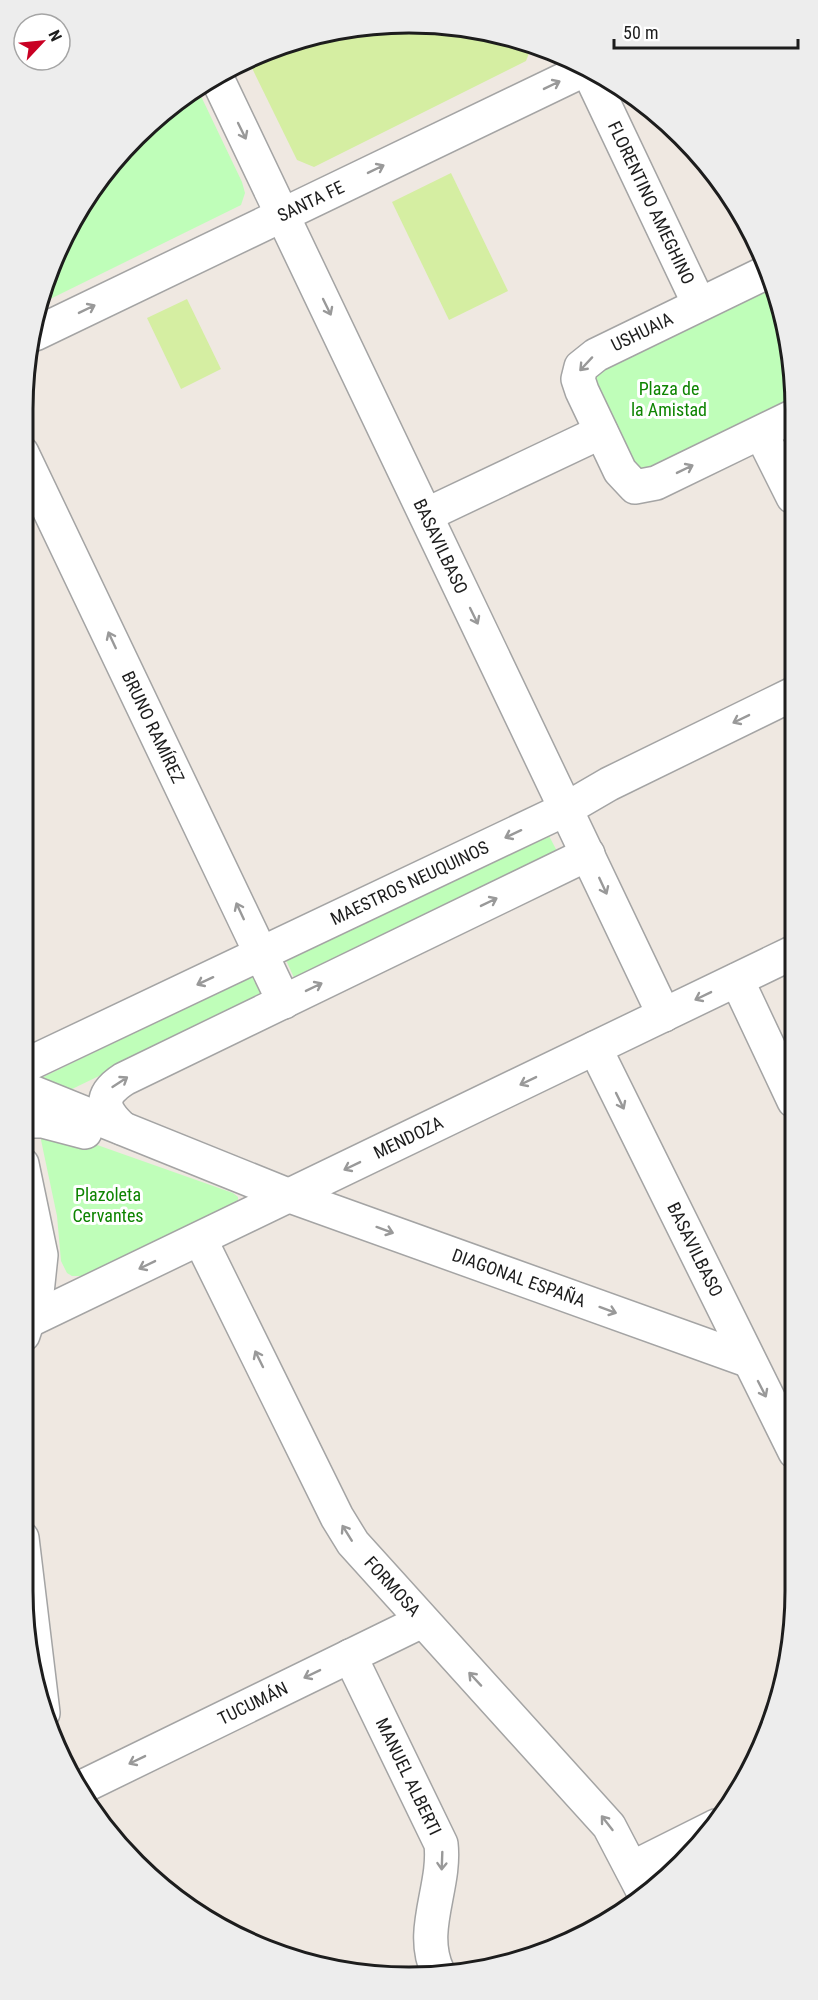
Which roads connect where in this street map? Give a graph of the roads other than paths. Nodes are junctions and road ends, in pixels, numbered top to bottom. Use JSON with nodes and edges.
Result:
{"nodes":[{"id":1,"x":578,"y":73,"type":"edge"},
{"id":2,"x":593,"y":81,"type":"edge"},
{"id":3,"x":220,"y":84,"type":"edge"},
{"id":4,"x":282,"y":214,"type":"junction"},
{"id":5,"x":760,"y":275,"type":"edge"},
{"id":6,"x":699,"y":304,"type":"junction"},
{"id":7,"x":41,"y":331,"type":"edge"},
{"id":8,"x":785,"y":420,"type":"edge"},
{"id":9,"x":601,"y":432,"type":"junction"},
{"id":10,"x":761,"y":432,"type":"junction"},
{"id":11,"x":33,"y":476,"type":"edge"},
{"id":12,"x":785,"y":482,"type":"edge"},
{"id":13,"x":426,"y":515,"type":"junction"},
{"id":14,"x":785,"y":698,"type":"edge"},
{"id":15,"x":566,"y":808,"type":"junction"},
{"id":16,"x":588,"y":854,"type":"junction"},
{"id":17,"x":261,"y":954,"type":"junction"},
{"id":18,"x":785,"y":956,"type":"edge"},
{"id":19,"x":737,"y":980,"type":"junction"},
{"id":20,"x":284,"y":1002,"type":"junction"},
{"id":21,"x":664,"y":1015,"type":"junction"},
{"id":22,"x":595,"y":1048,"type":"junction"},
{"id":23,"x":33,"y":1062,"type":"edge"},
{"id":24,"x":785,"y":1082,"type":"edge"},
{"id":25,"x":33,"y":1092,"type":"edge"},
{"id":26,"x":33,"y":1122,"type":"edge"},
{"id":27,"x":122,"y":1128,"type":"junction"},
{"id":28,"x":290,"y":1196,"type":"junction"},
{"id":29,"x":33,"y":1217,"type":"edge"},
{"id":30,"x":200,"y":1239,"type":"junction"},
{"id":31,"x":41,"y":1256,"type":"junction"},
{"id":32,"x":93,"y":1290,"type":"junction"},
{"id":33,"x":33,"y":1304,"type":"edge"},
{"id":34,"x":33,"y":1323,"type":"edge"},
{"id":35,"x":747,"y":1360,"type":"junction"},
{"id":36,"x":785,"y":1430,"type":"edge"},
{"id":37,"x":422,"y":1621,"type":"junction"},
{"id":38,"x":350,"y":1656,"type":"junction"},
{"id":39,"x":87,"y":1785,"type":"edge"},
{"id":40,"x":682,"y":1849,"type":"edge"},
{"id":41,"x":638,"y":1880,"type":"edge"},
{"id":42,"x":436,"y":1966,"type":"edge"}],
"edges":[{"from":4,"to":1,"type":"street","name":"SANTA FE","one_way":true},
{"from":2,"to":6,"type":"street","name":"FLORENTINO AMEGHINO"},
{"from":3,"to":4,"type":"street","name":"BASAVILBASO","one_way":true},
{"from":7,"to":4,"type":"street","name":"SANTA FE","one_way":true},
{"from":4,"to":13,"type":"street","name":"BASAVILBASO","one_way":true},
{"from":5,"to":6,"type":"street","name":"USHUAIA"},
{"from":6,"to":9,"type":"street","name":"USHUAIA","one_way":true},
{"from":8,"to":10,"type":"street","name":"USHUAIA"},
{"from":9,"to":10,"type":"street","name":"USHUAIA","one_way":true},
{"from":9,"to":13,"type":"street"},
{"from":10,"to":12,"type":"street"},
{"from":17,"to":11,"type":"street","name":"BRUNO RAMÍREZ","one_way":true},
{"from":13,"to":15,"type":"street","name":"BASAVILBASO","one_way":true},
{"from":14,"to":15,"type":"street","name":"MAESTROS NEUQUINOS","one_way":true},
{"from":15,"to":16,"type":"street","name":"BASAVILBASO"},
{"from":15,"to":17,"type":"street","name":"MAESTROS NEUQUINOS","one_way":true},
{"from":20,"to":16,"type":"street","one_way":true},
{"from":16,"to":21,"type":"street","name":"BASAVILBASO","one_way":true},
{"from":17,"to":20,"type":"street","name":"BRUNO RAMÍREZ"},
{"from":17,"to":23,"type":"street","name":"MAESTROS NEUQUINOS","one_way":true},
{"from":18,"to":19,"type":"street","name":"MENDOZA"},
{"from":19,"to":21,"type":"street","name":"MENDOZA","one_way":true},
{"from":19,"to":24,"type":"street"},
{"from":27,"to":20,"type":"street","one_way":true},
{"from":21,"to":22,"type":"street","name":"MENDOZA"},
{"from":22,"to":28,"type":"street","name":"MENDOZA","one_way":true},
{"from":22,"to":35,"type":"street","name":"BASAVILBASO","one_way":true},
{"from":25,"to":27,"type":"street","name":"DIAGONAL ESPAÑA"},
{"from":26,"to":28,"type":"street","name":"DIAGONAL ESPAÑA"},
{"from":27,"to":28,"type":"street","name":"DIAGONAL ESPAÑA"},
{"from":28,"to":30,"type":"street","name":"MENDOZA"},
{"from":28,"to":35,"type":"street","name":"DIAGONAL ESPAÑA","one_way":true},
{"from":29,"to":31,"type":"street"},
{"from":30,"to":32,"type":"street","name":"MENDOZA","one_way":true},
{"from":37,"to":30,"type":"street","name":"FORMOSA","one_way":true},
{"from":31,"to":32,"type":"street"},
{"from":31,"to":33,"type":"street"},
{"from":32,"to":34,"type":"street","name":"MENDOZA"},
{"from":35,"to":36,"type":"street","name":"BASAVILBASO","one_way":true},
{"from":37,"to":38,"type":"street","name":"TUCUMÁN"},
{"from":41,"to":37,"type":"street","name":"FORMOSA","one_way":true},
{"from":38,"to":39,"type":"street","name":"TUCUMÁN","one_way":true},
{"from":38,"to":42,"type":"street","name":"MANUEL ALBERTI","one_way":true},
{"from":40,"to":41,"type":"street"}]}
